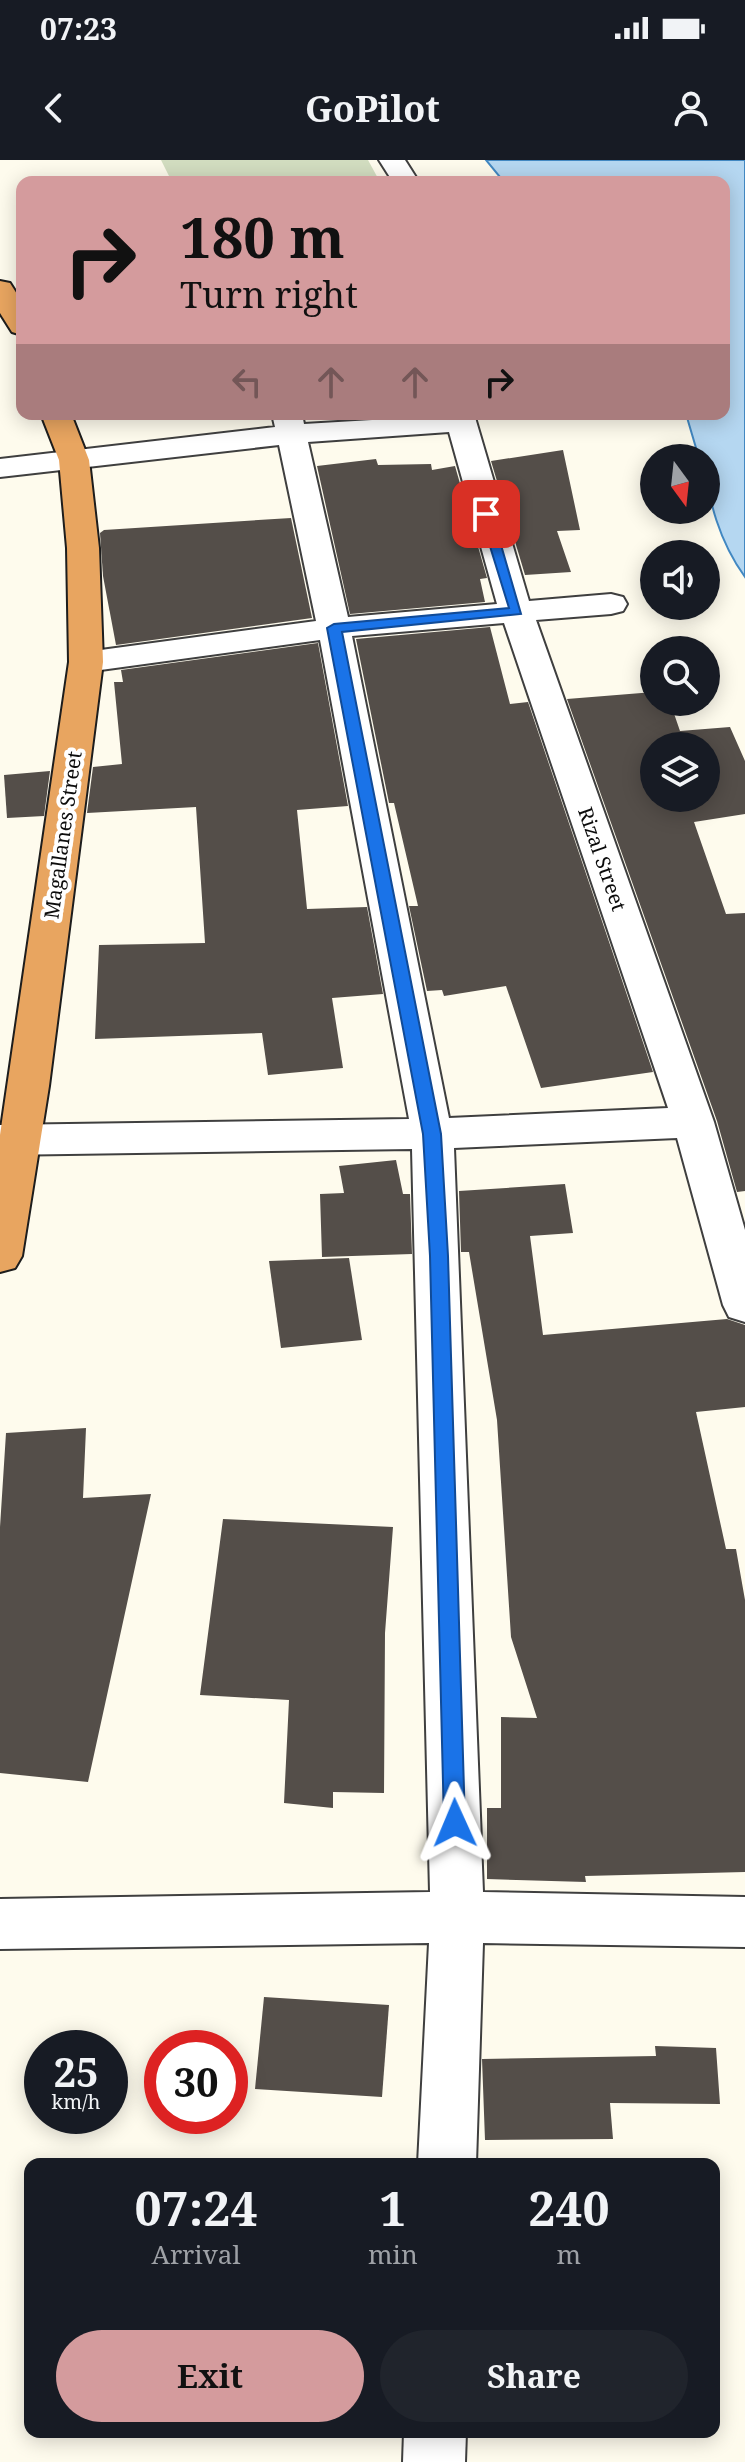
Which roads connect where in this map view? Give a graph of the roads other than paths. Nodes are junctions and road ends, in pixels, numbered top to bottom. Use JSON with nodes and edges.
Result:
{"nodes":[{"id":1,"x":0,"y":289,"type":"edge"},
{"id":2,"x":16,"y":316,"type":"edge"},
{"id":3,"x":58,"y":420,"type":"edge"},
{"id":4,"x":402,"y":420,"type":"edge"},
{"id":5,"x":460,"y":420,"type":"edge"},
{"id":6,"x":289,"y":424,"type":"edge"},
{"id":7,"x":74,"y":460,"type":"junction"},
{"id":8,"x":0,"y":468,"type":"edge"},
{"id":9,"x":611,"y":604,"type":"dead end"},
{"id":10,"x":517,"y":611,"type":"junction"},
{"id":11,"x":334,"y":628,"type":"junction"},
{"id":12,"x":86,"y":662,"type":"junction"},
{"id":13,"x":693,"y":1122,"type":"junction"},
{"id":14,"x":432,"y":1134,"type":"junction"},
{"id":15,"x":9,"y":1140,"type":"edge"},
{"id":16,"x":0,"y":1256,"type":"edge"},
{"id":17,"x":745,"y":1305,"type":"edge"},
{"id":18,"x":457,"y":1917,"type":"junction"},
{"id":19,"x":745,"y":1922,"type":"edge"},
{"id":20,"x":0,"y":1924,"type":"edge"},
{"id":21,"x":447,"y":2158,"type":"edge"},
{"id":22,"x":435,"y":2438,"type":"edge"},
{"id":23,"x":434,"y":2462,"type":"edge"}],
"edges":[{"from":1,"to":2,"type":"highway"},
{"from":3,"to":7,"type":"highway","name":"Magallanes Street"},
{"from":4,"to":6,"type":"street"},
{"from":5,"to":10,"type":"street","name":"Rizal Street"},
{"from":6,"to":7,"type":"street"},
{"from":6,"to":11,"type":"street"},
{"from":7,"to":8,"type":"street"},
{"from":7,"to":12,"type":"highway","name":"Magallanes Street"},
{"from":9,"to":10,"type":"street"},
{"from":10,"to":11,"type":"street"},
{"from":10,"to":13,"type":"street","name":"Rizal Street"},
{"from":11,"to":12,"type":"street"},
{"from":11,"to":14,"type":"street"},
{"from":12,"to":15,"type":"highway","name":"Magallanes Street"},
{"from":13,"to":14,"type":"street"},
{"from":13,"to":17,"type":"street","name":"Rizal Street"},
{"from":14,"to":15,"type":"street"},
{"from":14,"to":18,"type":"street"},
{"from":15,"to":16,"type":"highway","name":"Magallanes Street"},
{"from":18,"to":19,"type":"street"},
{"from":18,"to":20,"type":"street"},
{"from":18,"to":21,"type":"street"},
{"from":22,"to":23,"type":"street"}]}
